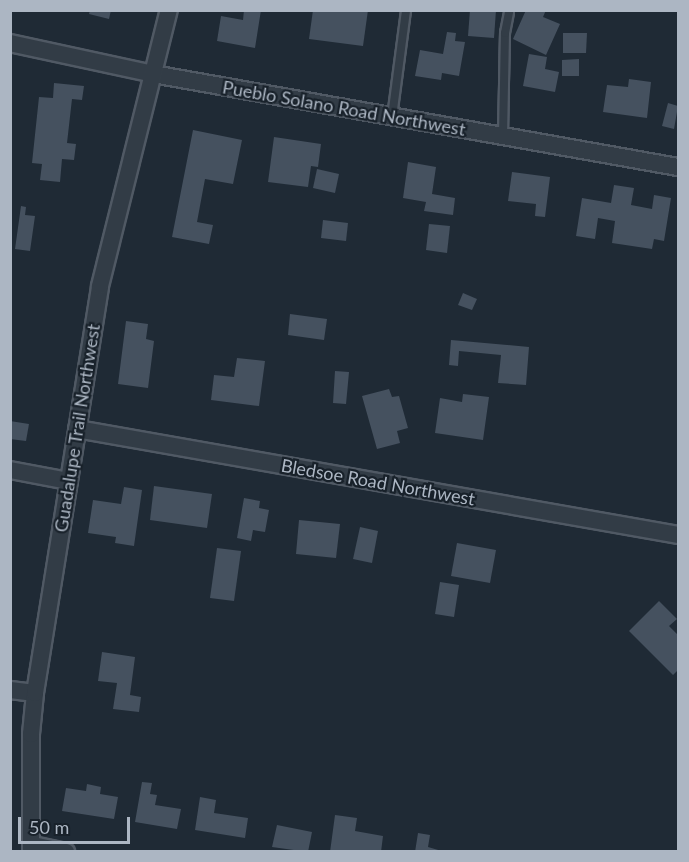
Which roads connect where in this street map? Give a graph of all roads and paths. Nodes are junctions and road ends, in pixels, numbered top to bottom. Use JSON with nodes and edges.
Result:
{"nodes":[{"id":1,"x":169,"y":10,"type":"edge"},
{"id":2,"x":406,"y":10,"type":"edge"},
{"id":3,"x":510,"y":12,"type":"edge"},
{"id":4,"x":10,"y":43,"type":"edge"},
{"id":5,"x":153,"y":74,"type":"junction"},
{"id":6,"x":392,"y":117,"type":"junction"},
{"id":7,"x":503,"y":136,"type":"junction"},
{"id":8,"x":678,"y":167,"type":"edge"},
{"id":9,"x":77,"y":429,"type":"junction"},
{"id":10,"x":10,"y":470,"type":"edge"},
{"id":11,"x":69,"y":481,"type":"junction"},
{"id":12,"x":678,"y":535,"type":"edge"},
{"id":13,"x":10,"y":690,"type":"edge"},
{"id":14,"x":35,"y":693,"type":"junction"},
{"id":15,"x":32,"y":848,"type":"edge"},
{"id":16,"x":66,"y":852,"type":"edge"}],
"edges":[{"from":1,"to":5,"type":"street","name":"Guadalupe Trail Northwest"},
{"from":2,"to":6,"type":"lane"},
{"from":3,"to":7,"type":"lane"},
{"from":4,"to":5,"type":"street","name":"Pueblo Solano Road Northwest"},
{"from":5,"to":6,"type":"street","name":"Pueblo Solano Road Northwest"},
{"from":5,"to":9,"type":"street","name":"Guadalupe Trail Northwest"},
{"from":6,"to":7,"type":"street","name":"Pueblo Solano Road Northwest"},
{"from":7,"to":8,"type":"street","name":"Pueblo Solano Road Northwest"},
{"from":9,"to":11,"type":"street","name":"Guadalupe Trail Northwest"},
{"from":9,"to":12,"type":"street","name":"Bledsoe Road Northwest"},
{"from":10,"to":11,"type":"street"},
{"from":11,"to":14,"type":"street","name":"Guadalupe Trail Northwest"},
{"from":13,"to":14,"type":"street"},
{"from":14,"to":15,"type":"street","name":"Guadalupe Trail Northwest"},
{"from":15,"to":16,"type":"street"}]}
